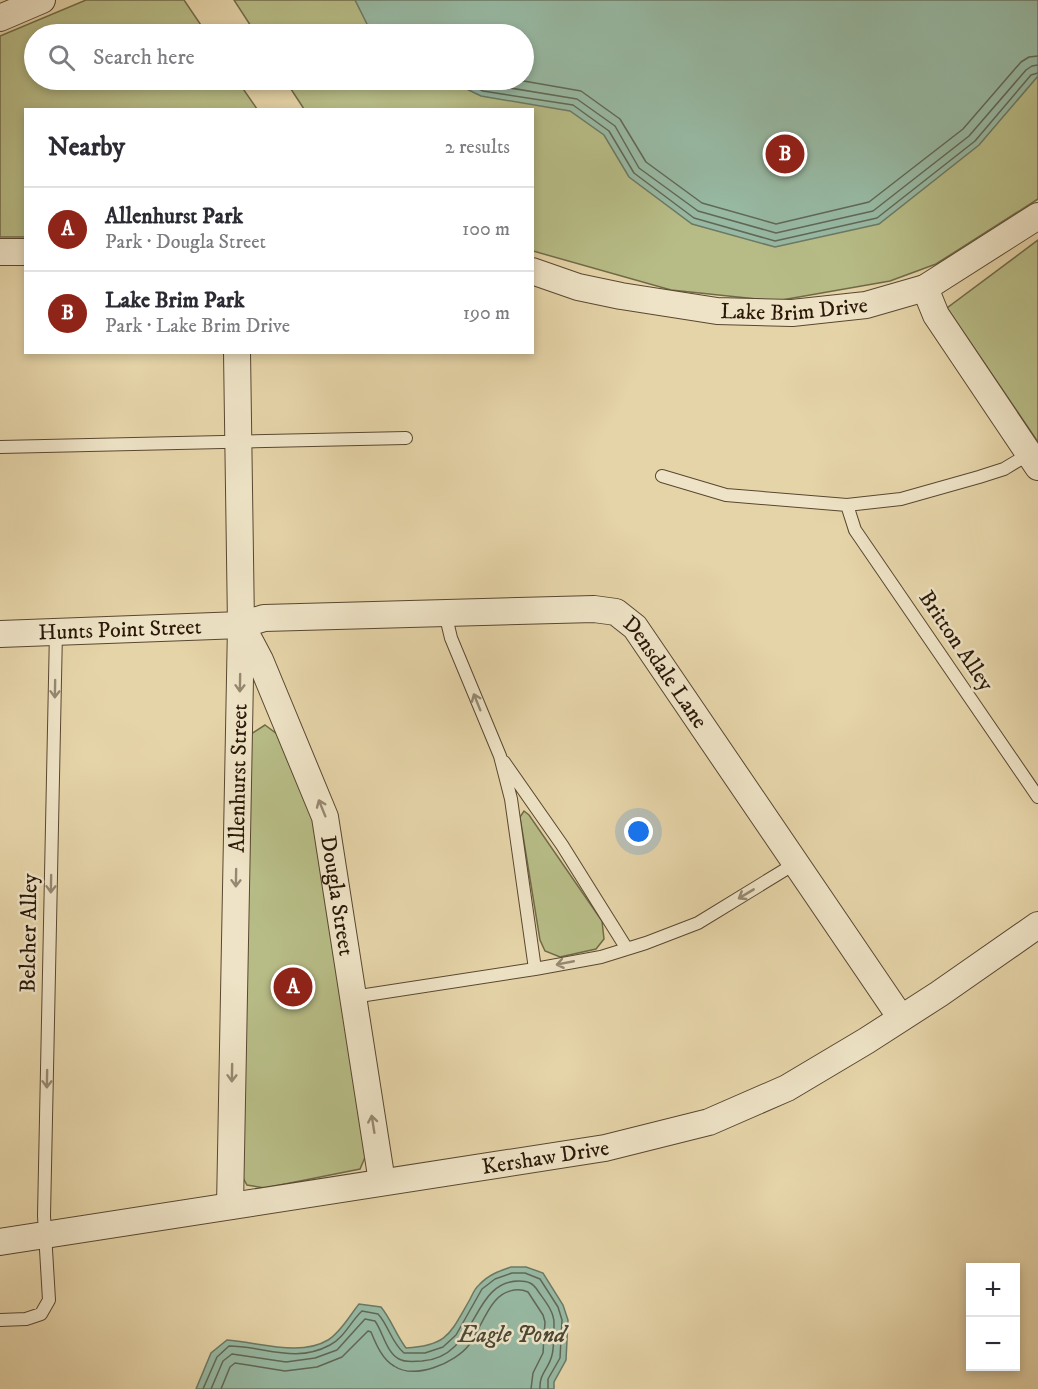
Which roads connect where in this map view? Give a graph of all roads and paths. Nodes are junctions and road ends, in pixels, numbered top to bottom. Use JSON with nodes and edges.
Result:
{"nodes":[{"id":1,"x":42,"y":0,"type":"edge"},
{"id":2,"x":0,"y":18,"type":"edge"},
{"id":3,"x":1038,"y":216,"type":"edge"},
{"id":4,"x":0,"y":252,"type":"edge"},
{"id":5,"x":24,"y":252,"type":"edge"},
{"id":6,"x":534,"y":272,"type":"edge"},
{"id":7,"x":925,"y":288,"type":"junction"},
{"id":8,"x":237,"y":354,"type":"edge"},
{"id":9,"x":406,"y":438,"type":"dead end"},
{"id":10,"x":238,"y":442,"type":"junction"},
{"id":11,"x":0,"y":447,"type":"edge"},
{"id":12,"x":1034,"y":461,"type":"edge"},
{"id":13,"x":662,"y":476,"type":"dead end"},
{"id":14,"x":847,"y":505,"type":"junction"},
{"id":15,"x":445,"y":613,"type":"junction"},
{"id":16,"x":241,"y":625,"type":"junction"},
{"id":17,"x":56,"y":631,"type":"junction"},
{"id":18,"x":0,"y":634,"type":"edge"},
{"id":19,"x":500,"y":756,"type":"junction"},
{"id":20,"x":1038,"y":798,"type":"edge"},
{"id":21,"x":796,"y":863,"type":"junction"},
{"id":22,"x":1038,"y":925,"type":"edge"},
{"id":23,"x":627,"y":949,"type":"junction"},
{"id":24,"x":535,"y":969,"type":"junction"},
{"id":25,"x":353,"y":997,"type":"junction"},
{"id":26,"x":901,"y":1018,"type":"junction"},
{"id":27,"x":382,"y":1182,"type":"junction"},
{"id":28,"x":230,"y":1206,"type":"junction"},
{"id":29,"x":45,"y":1235,"type":"junction"},
{"id":30,"x":0,"y":1242,"type":"edge"},
{"id":31,"x":0,"y":1320,"type":"edge"}],
"edges":[{"from":1,"to":2,"type":"street"},
{"from":3,"to":7,"type":"street","name":"Lake Brim Drive"},
{"from":4,"to":5,"type":"street"},
{"from":6,"to":7,"type":"street","name":"Lake Brim Drive"},
{"from":7,"to":12,"type":"street"},
{"from":8,"to":10,"type":"street","name":"Allenhurst Street"},
{"from":9,"to":10,"type":"lane"},
{"from":10,"to":11,"type":"lane"},
{"from":10,"to":16,"type":"street","name":"Allenhurst Street"},
{"from":12,"to":14,"type":"lane"},
{"from":13,"to":14,"type":"lane"},
{"from":14,"to":20,"type":"lane","name":"Britton Alley"},
{"from":15,"to":16,"type":"street","name":"Densdale Lane"},
{"from":19,"to":15,"type":"lane","one_way":true},
{"from":15,"to":21,"type":"street","name":"Densdale Lane"},
{"from":16,"to":17,"type":"street","name":"Hunts Point Street"},
{"from":25,"to":16,"type":"street","name":"Dougla Street","one_way":true},
{"from":16,"to":28,"type":"street","name":"Allenhurst Street","one_way":true},
{"from":17,"to":18,"type":"street","name":"Hunts Point Street"},
{"from":17,"to":29,"type":"lane","name":"Belcher Alley","one_way":true},
{"from":19,"to":23,"type":"lane"},
{"from":19,"to":24,"type":"lane"},
{"from":21,"to":23,"type":"lane","one_way":true},
{"from":21,"to":26,"type":"street","name":"Densdale Lane"},
{"from":22,"to":26,"type":"street","name":"Kershaw Drive"},
{"from":23,"to":24,"type":"lane","one_way":true},
{"from":24,"to":25,"type":"lane"},
{"from":27,"to":25,"type":"street","name":"Dougla Street","one_way":true},
{"from":26,"to":27,"type":"street","name":"Kershaw Drive"},
{"from":27,"to":28,"type":"street","name":"Kershaw Drive"},
{"from":28,"to":29,"type":"street","name":"Kershaw Drive"},
{"from":29,"to":30,"type":"street","name":"Kershaw Drive"},
{"from":29,"to":31,"type":"lane","name":"Belcher Alley"}]}
